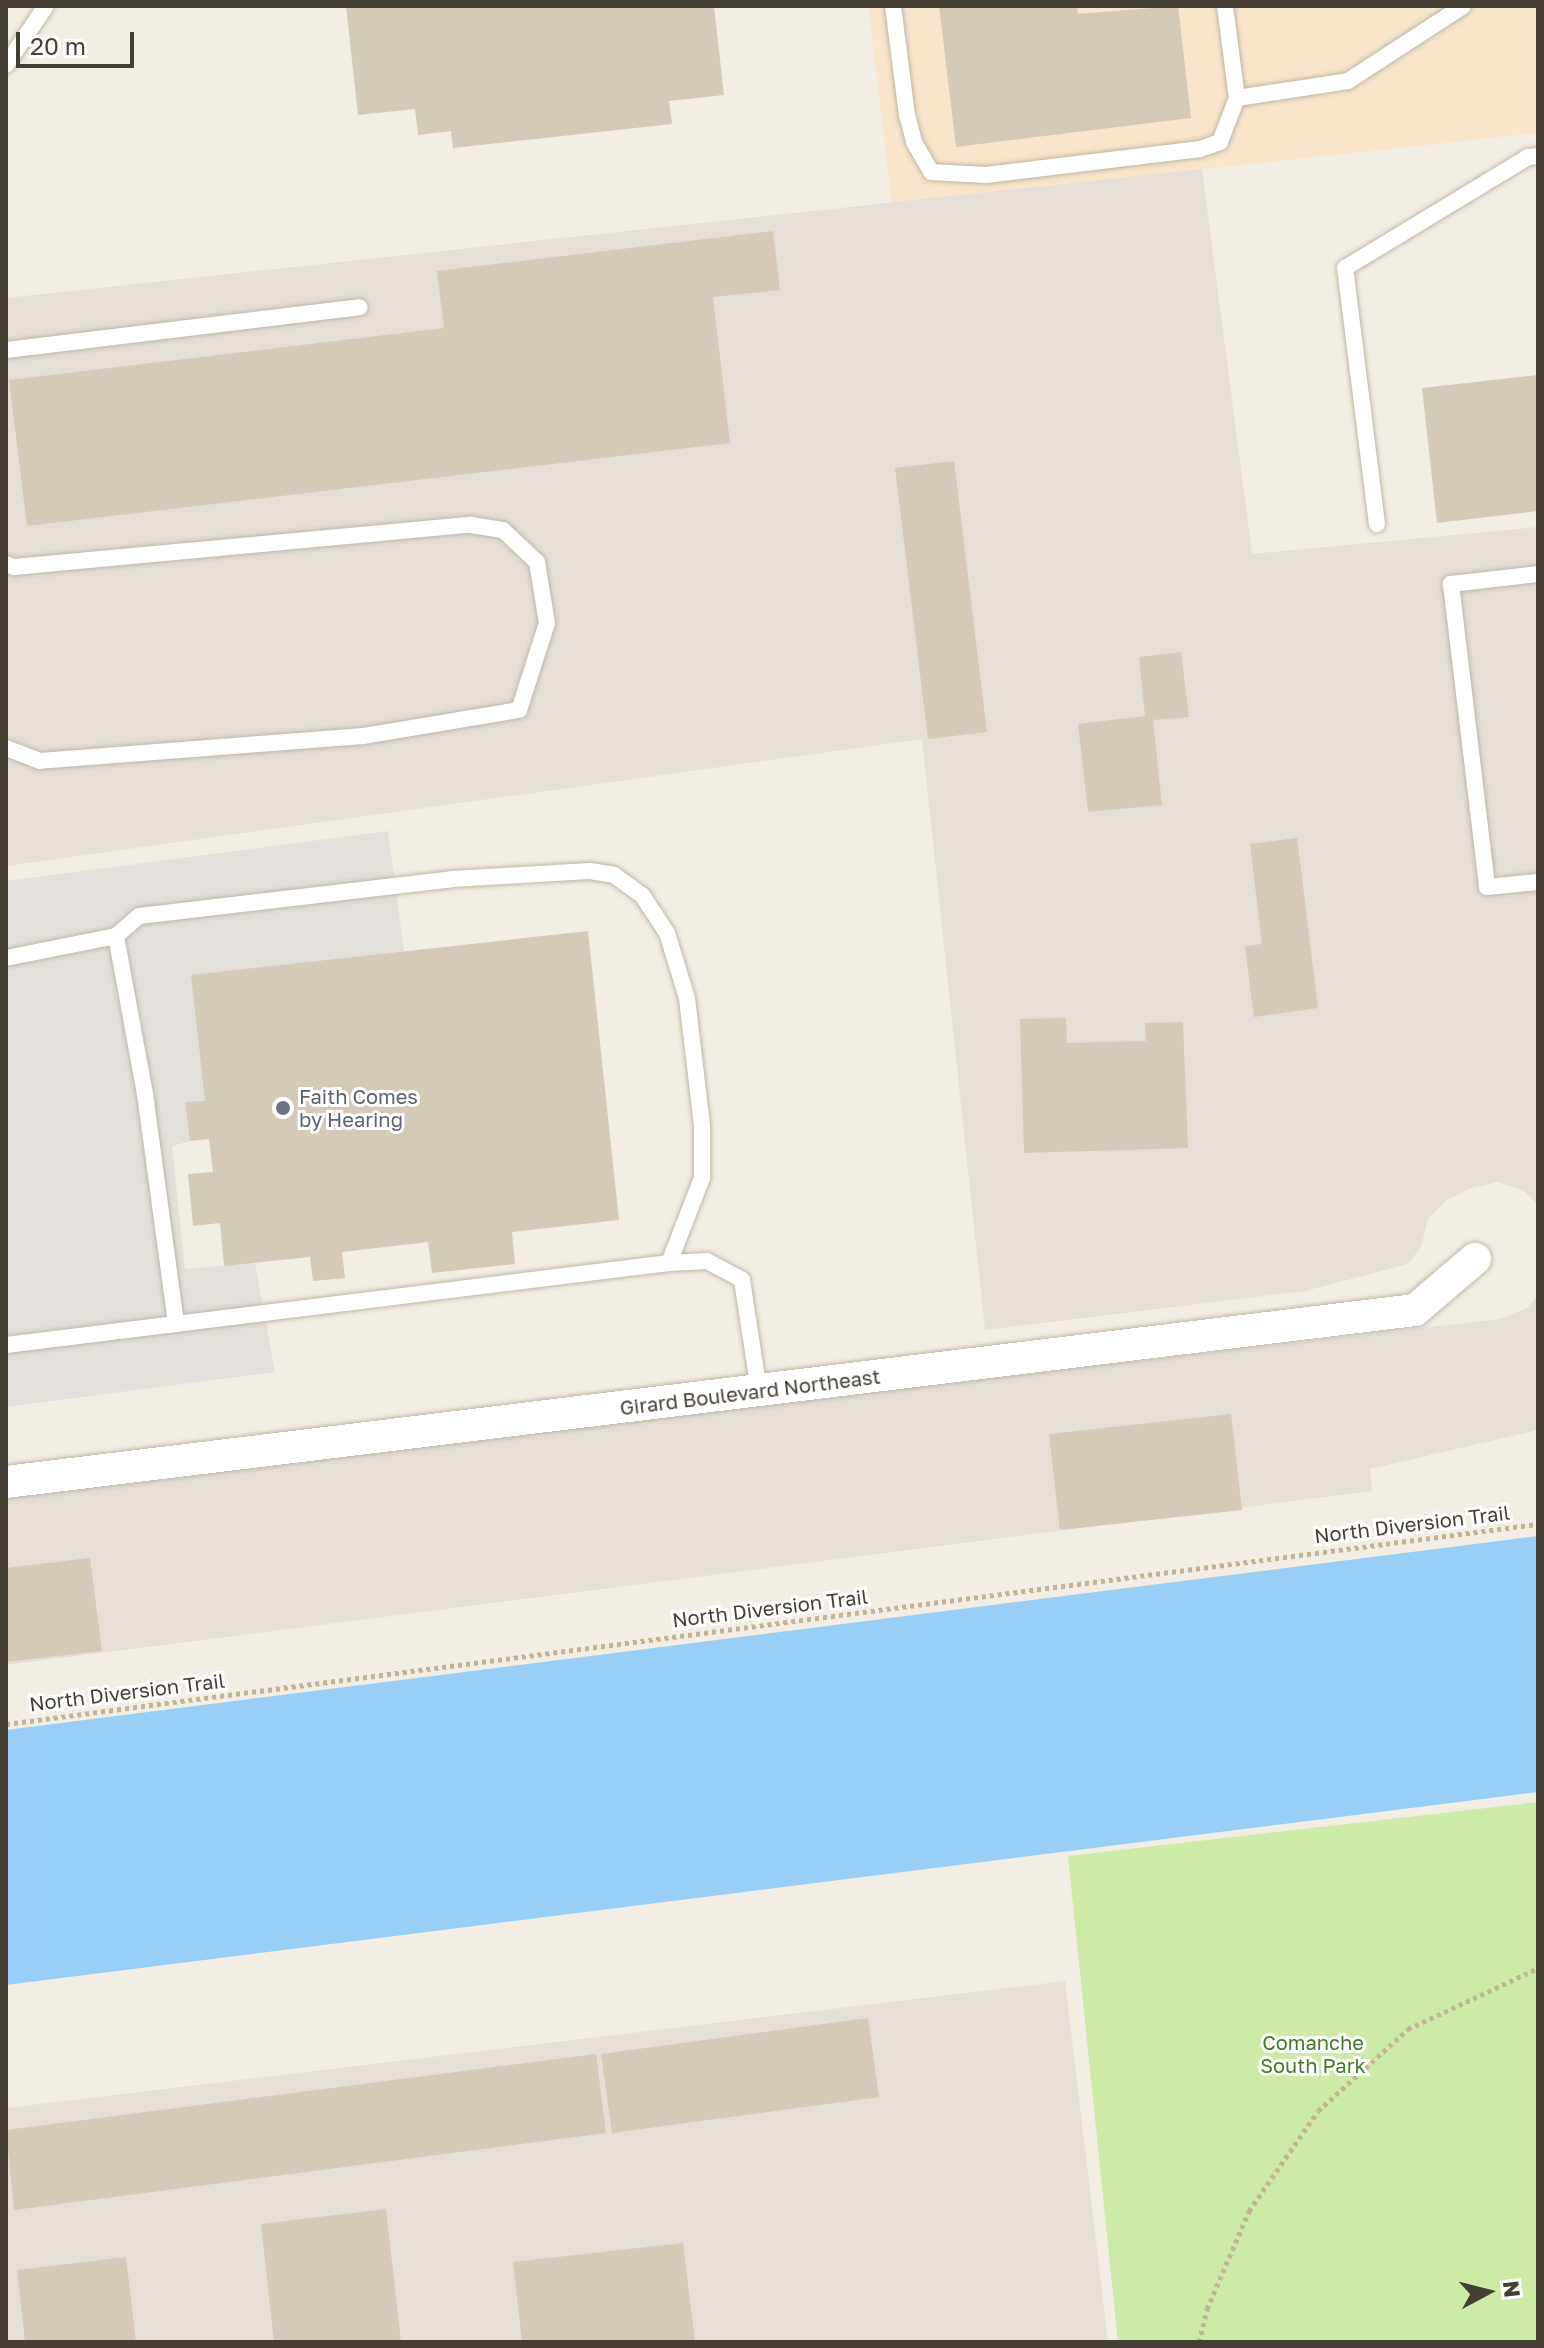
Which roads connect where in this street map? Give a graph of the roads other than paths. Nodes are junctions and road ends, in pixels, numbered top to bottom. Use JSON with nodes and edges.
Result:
{"nodes":[{"id":1,"x":46,"y":6,"type":"edge"},
{"id":2,"x":893,"y":6,"type":"edge"},
{"id":3,"x":1225,"y":6,"type":"edge"},
{"id":4,"x":1463,"y":6,"type":"edge"},
{"id":5,"x":6,"y":65,"type":"edge"},
{"id":6,"x":1237,"y":98,"type":"junction"},
{"id":7,"x":1538,"y":156,"type":"edge"},
{"id":8,"x":359,"y":307,"type":"dead end"},
{"id":9,"x":6,"y":350,"type":"edge"},
{"id":10,"x":1377,"y":524,"type":"dead end"},
{"id":11,"x":6,"y":564,"type":"edge"},
{"id":12,"x":1538,"y":574,"type":"edge"},
{"id":13,"x":6,"y":748,"type":"edge"},
{"id":14,"x":1538,"y":882,"type":"edge"},
{"id":15,"x":116,"y":936,"type":"junction"},
{"id":16,"x":6,"y":958,"type":"edge"},
{"id":17,"x":1475,"y":1259,"type":"dead end"},
{"id":18,"x":669,"y":1263,"type":"junction"},
{"id":19,"x":176,"y":1324,"type":"junction"},
{"id":20,"x":6,"y":1345,"type":"edge"},
{"id":21,"x":759,"y":1391,"type":"junction"},
{"id":22,"x":6,"y":1482,"type":"edge"}],
"edges":[{"from":1,"to":5,"type":"lane"},
{"from":2,"to":6,"type":"lane"},
{"from":3,"to":6,"type":"lane"},
{"from":4,"to":6,"type":"lane"},
{"from":7,"to":10,"type":"lane"},
{"from":8,"to":9,"type":"lane"},
{"from":11,"to":13,"type":"lane"},
{"from":12,"to":14,"type":"lane"},
{"from":15,"to":16,"type":"lane"},
{"from":15,"to":18,"type":"lane"},
{"from":15,"to":19,"type":"lane"},
{"from":17,"to":21,"type":"street","name":"Girard Boulevard Northeast"},
{"from":18,"to":19,"type":"lane"},
{"from":18,"to":21,"type":"lane"},
{"from":19,"to":20,"type":"lane"},
{"from":21,"to":22,"type":"street","name":"Girard Boulevard Northeast"}]}
